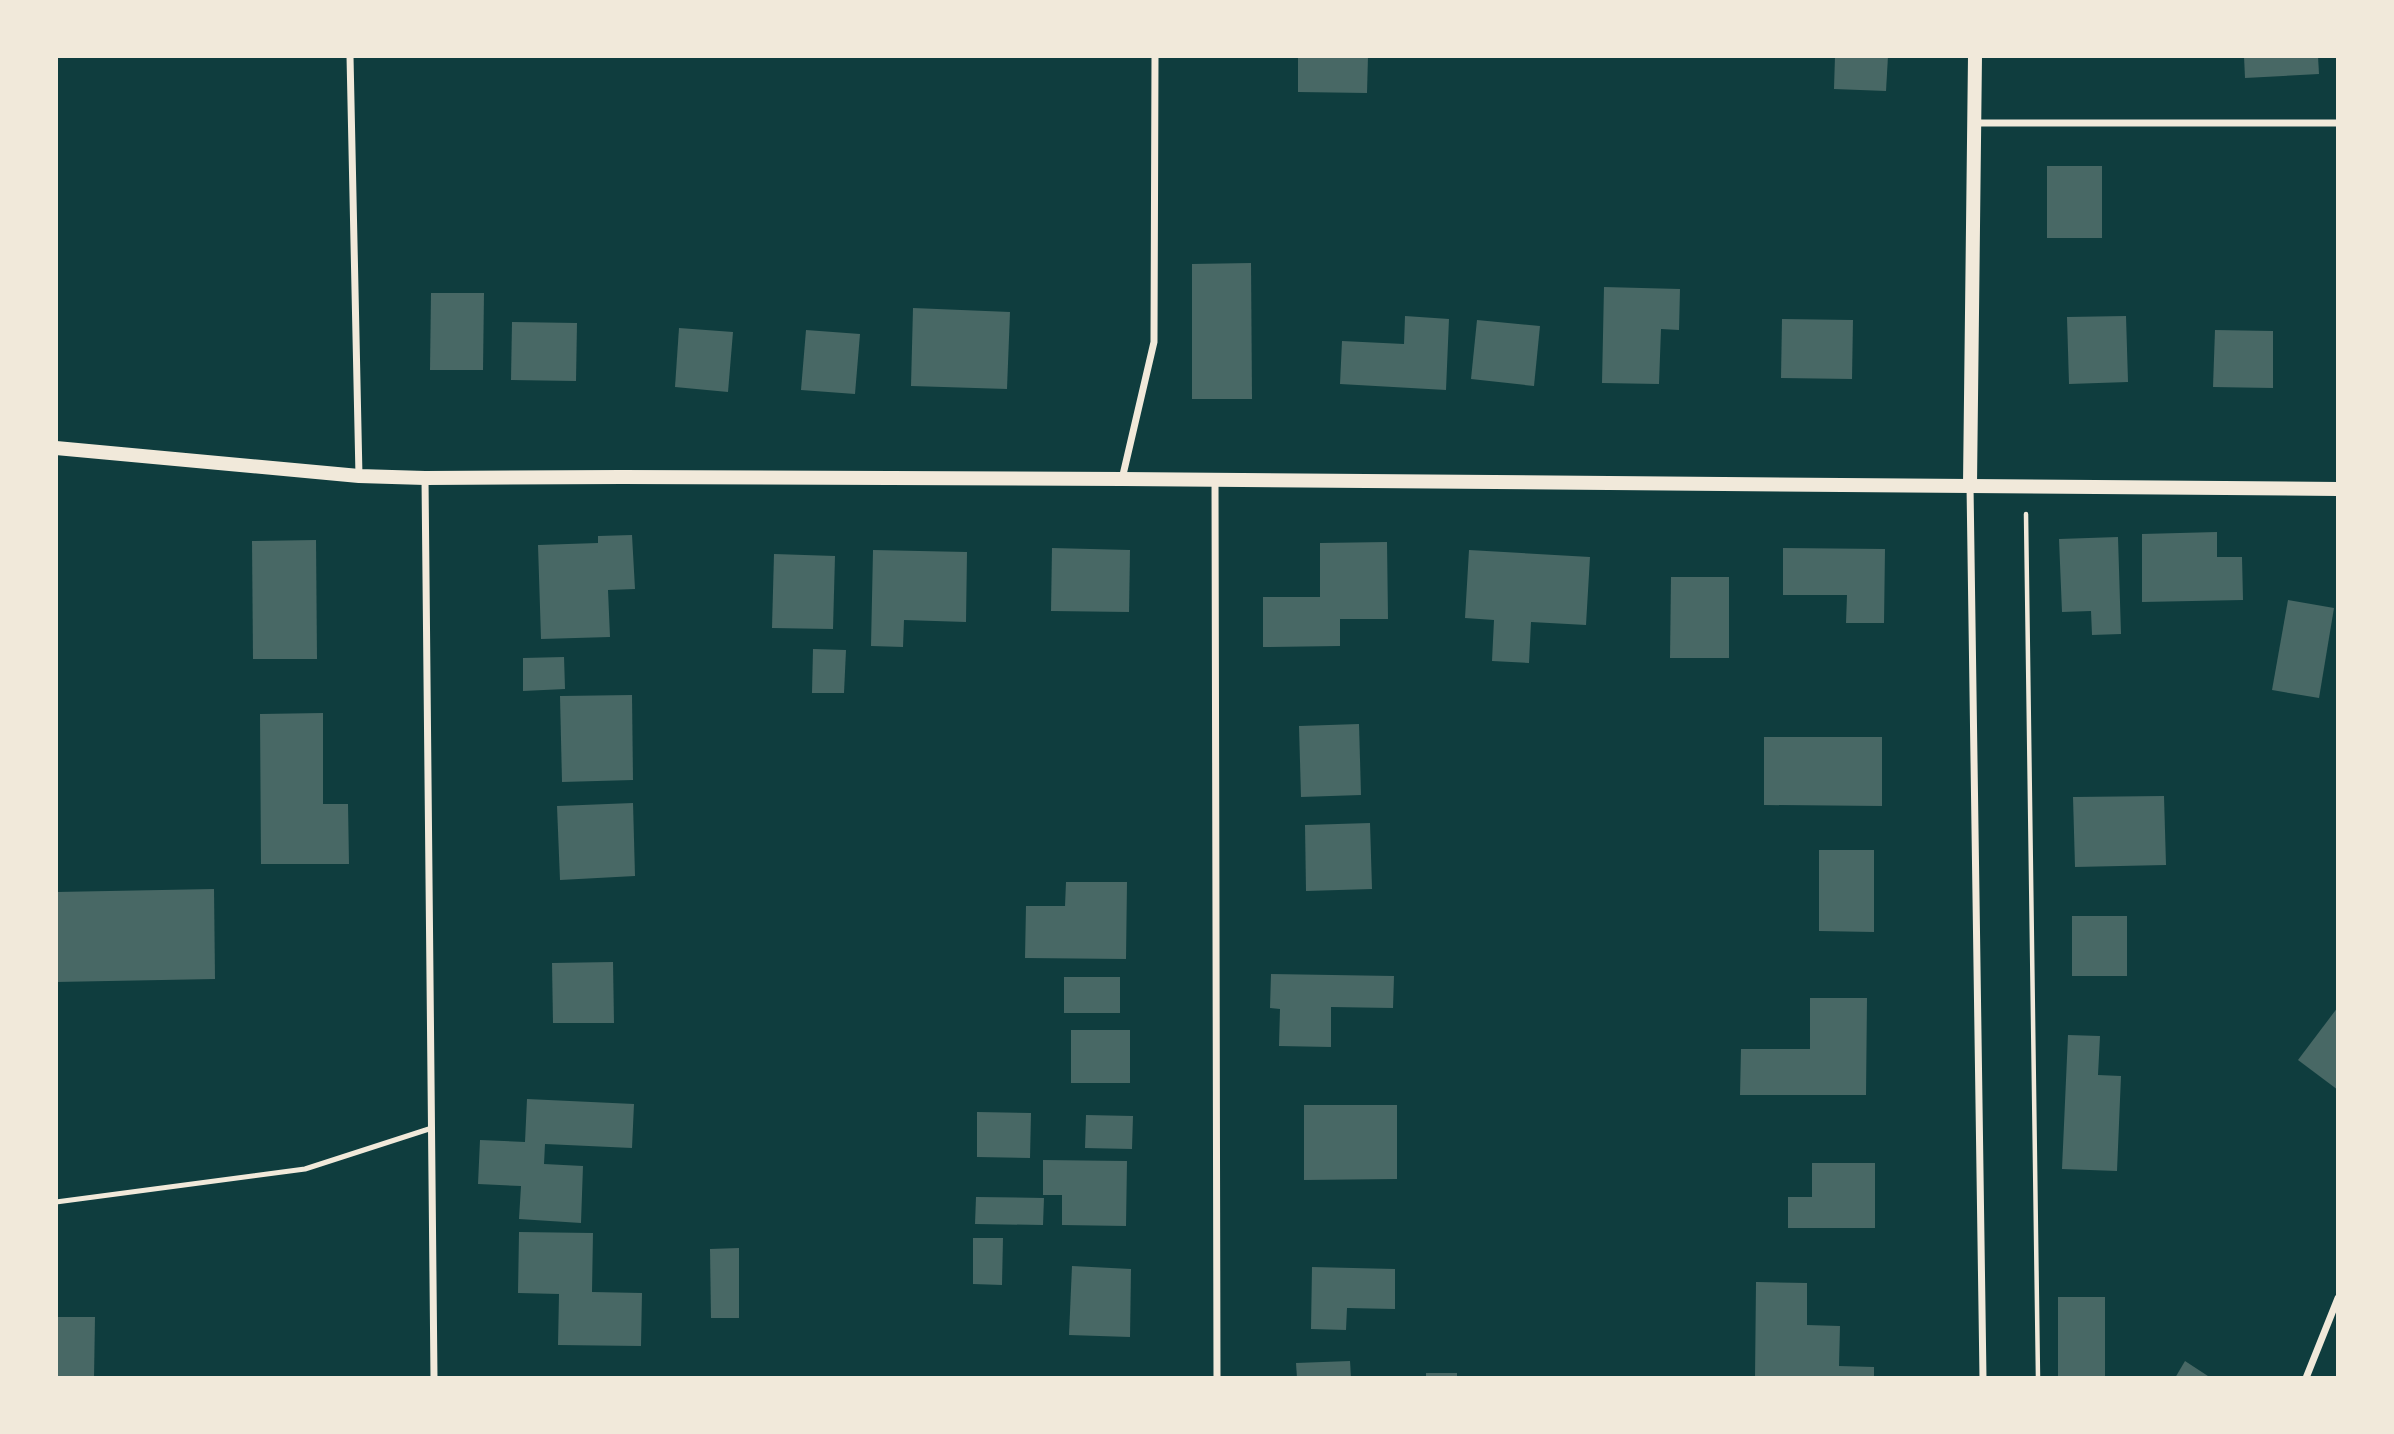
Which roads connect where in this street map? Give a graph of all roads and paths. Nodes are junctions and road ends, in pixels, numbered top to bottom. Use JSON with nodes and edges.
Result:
{"nodes":[{"id":1,"x":350,"y":56,"type":"edge"},
{"id":2,"x":1155,"y":56,"type":"edge"},
{"id":3,"x":1975,"y":56,"type":"edge"},
{"id":4,"x":1974,"y":123,"type":"junction"},
{"id":5,"x":2338,"y":123,"type":"edge"},
{"id":6,"x":56,"y":448,"type":"edge"},
{"id":7,"x":359,"y":476,"type":"junction"},
{"id":8,"x":425,"y":478,"type":"junction"},
{"id":9,"x":1122,"y":479,"type":"junction"},
{"id":10,"x":1215,"y":480,"type":"junction"},
{"id":11,"x":1970,"y":484,"type":"junction"},
{"id":12,"x":2026,"y":485,"type":"junction"},
{"id":13,"x":2338,"y":488,"type":"edge"},
{"id":14,"x":432,"y":1128,"type":"junction"},
{"id":15,"x":56,"y":1202,"type":"edge"},
{"id":16,"x":2338,"y":1298,"type":"edge"},
{"id":17,"x":434,"y":1378,"type":"edge"},
{"id":18,"x":1217,"y":1378,"type":"edge"},
{"id":19,"x":1983,"y":1378,"type":"edge"},
{"id":20,"x":2038,"y":1378,"type":"edge"},
{"id":21,"x":2305,"y":1378,"type":"edge"}],
"edges":[{"from":1,"to":7,"type":"street"},
{"from":2,"to":9,"type":"street"},
{"from":3,"to":4,"type":"main road"},
{"from":4,"to":5,"type":"street"},
{"from":4,"to":11,"type":"main road"},
{"from":6,"to":7,"type":"main road"},
{"from":7,"to":8,"type":"main road"},
{"from":8,"to":9,"type":"main road"},
{"from":8,"to":14,"type":"street"},
{"from":9,"to":10,"type":"main road"},
{"from":10,"to":11,"type":"main road"},
{"from":10,"to":18,"type":"street"},
{"from":11,"to":12,"type":"main road"},
{"from":11,"to":19,"type":"street"},
{"from":12,"to":13,"type":"main road"},
{"from":12,"to":20,"type":"path"},
{"from":14,"to":15,"type":"lane"},
{"from":14,"to":17,"type":"street"},
{"from":16,"to":21,"type":"street"}]}
